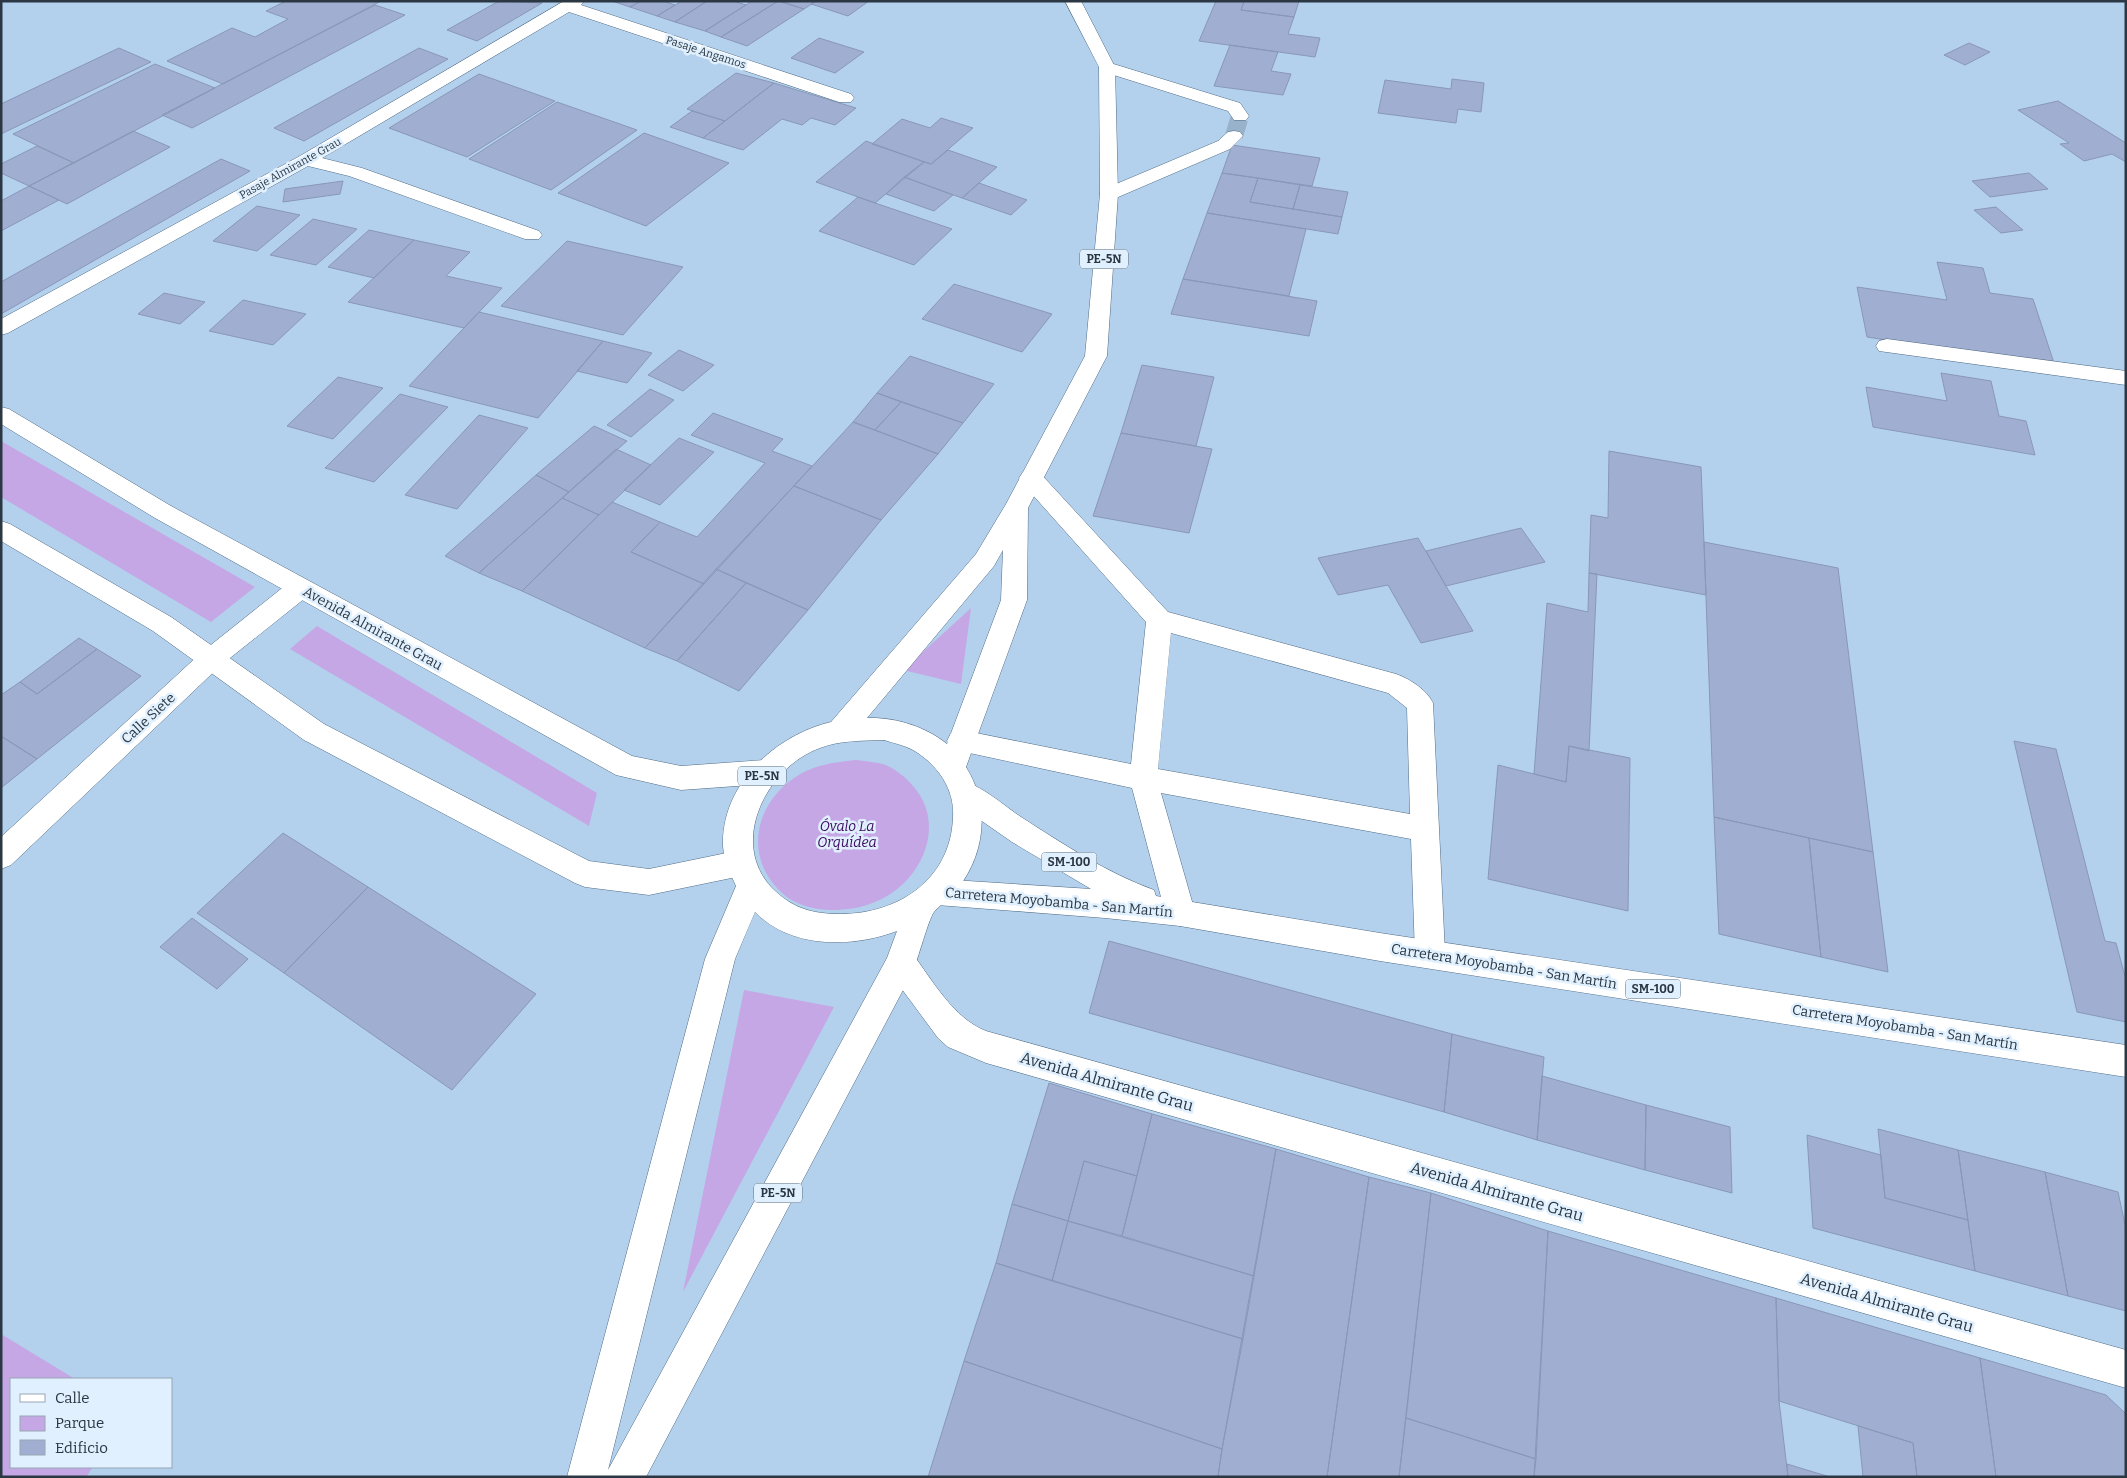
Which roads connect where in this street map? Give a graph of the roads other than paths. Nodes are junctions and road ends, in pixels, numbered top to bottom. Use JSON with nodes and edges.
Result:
{"nodes":[{"id":1,"x":1073,"y":1,"type":"edge"},
{"id":2,"x":572,"y":4,"type":"edge"},
{"id":3,"x":1107,"y":67,"type":"junction"},
{"id":4,"x":845,"y":98,"type":"dead end"},
{"id":5,"x":1240,"y":116,"type":"dead end"},
{"id":6,"x":1234,"y":136,"type":"tunnel mouth"},
{"id":7,"x":306,"y":160,"type":"junction"},
{"id":8,"x":1109,"y":194,"type":"junction"},
{"id":9,"x":532,"y":235,"type":"dead end"},
{"id":10,"x":1,"y":328,"type":"edge"},
{"id":11,"x":1887,"y":346,"type":"dead end"},
{"id":12,"x":2126,"y":378,"type":"edge"},
{"id":13,"x":1,"y":414,"type":"edge"},
{"id":14,"x":1032,"y":478,"type":"junction"},
{"id":15,"x":1017,"y":506,"type":"junction"},
{"id":16,"x":1,"y":530,"type":"edge"},
{"id":17,"x":300,"y":588,"type":"junction"},
{"id":18,"x":1159,"y":620,"type":"junction"},
{"id":19,"x":211,"y":659,"type":"junction"},
{"id":20,"x":841,"y":730,"type":"junction"},
{"id":21,"x":962,"y":741,"type":"junction"},
{"id":22,"x":952,"y":767,"type":"junction"},
{"id":23,"x":765,"y":772,"type":"junction"},
{"id":24,"x":1143,"y":778,"type":"junction"},
{"id":25,"x":966,"y":794,"type":"junction"},
{"id":26,"x":1424,"y":829,"type":"junction"},
{"id":27,"x":1,"y":856,"type":"edge"},
{"id":28,"x":746,"y":874,"type":"junction"},
{"id":29,"x":929,"y":898,"type":"junction"},
{"id":30,"x":1180,"y":912,"type":"junction"},
{"id":31,"x":1430,"y":954,"type":"junction"},
{"id":32,"x":901,"y":964,"type":"junction"},
{"id":33,"x":2126,"y":1062,"type":"edge"},
{"id":34,"x":2126,"y":1369,"type":"edge"},
{"id":35,"x":587,"y":1477,"type":"edge"},
{"id":36,"x":625,"y":1477,"type":"edge"}],
"edges":[{"from":1,"to":3,"type":"main road","number":"PE-5N"},
{"from":2,"to":4,"type":"main road","name":"Pasaje Angamos"},
{"from":2,"to":7,"type":"main road","name":"Pasaje Almirante Grau"},
{"from":3,"to":5,"type":"main road"},
{"from":3,"to":8,"type":"main road","number":"PE-5N"},
{"from":6,"to":8,"type":"main road"},
{"from":7,"to":9,"type":"main road"},
{"from":7,"to":10,"type":"main road","name":"Pasaje Almirante Grau"},
{"from":8,"to":14,"type":"main road","number":"PE-5N"},
{"from":11,"to":12,"type":"main road"},
{"from":13,"to":17,"type":"main road","name":"Avenida Almirante Grau"},
{"from":14,"to":15,"type":"main road","number":"PE-5N"},
{"from":14,"to":18,"type":"main road"},
{"from":15,"to":20,"type":"main road","number":"PE-5N"},
{"from":15,"to":21,"type":"main road","number":"PE-5N"},
{"from":16,"to":19,"type":"main road"},
{"from":17,"to":19,"type":"main road","name":"Calle Siete"},
{"from":17,"to":23,"type":"main road","name":"Avenida Almirante Grau"},
{"from":18,"to":24,"type":"main road"},
{"from":18,"to":26,"type":"main road"},
{"from":19,"to":27,"type":"main road","name":"Calle Siete"},
{"from":19,"to":28,"type":"main road"},
{"from":20,"to":22,"type":"main road","number":"PE-5N"},
{"from":20,"to":23,"type":"main road","number":"PE-5N"},
{"from":21,"to":22,"type":"main road","number":"PE-5N"},
{"from":21,"to":24,"type":"main road"},
{"from":22,"to":25,"type":"main road","number":"PE-5N"},
{"from":23,"to":28,"type":"main road","number":"PE-5N"},
{"from":24,"to":26,"type":"main road"},
{"from":24,"to":30,"type":"main road"},
{"from":25,"to":29,"type":"main road","number":"PE-5N"},
{"from":25,"to":30,"type":"main road","name":"Carretera Moyobamba - San Martín","number":"SM-100"},
{"from":26,"to":31,"type":"main road"},
{"from":28,"to":29,"type":"main road","number":"PE-5N"},
{"from":28,"to":35,"type":"main road"},
{"from":29,"to":30,"type":"main road","name":"Carretera Moyobamba - San Martín","number":"SM-100"},
{"from":29,"to":32,"type":"main road","number":"PE-5N"},
{"from":30,"to":31,"type":"main road","name":"Carretera Moyobamba - San Martín","number":"SM-100"},
{"from":31,"to":33,"type":"main road","name":"Carretera Moyobamba - San Martín","number":"SM-100"},
{"from":32,"to":34,"type":"main road","name":"Avenida Almirante Grau"},
{"from":32,"to":36,"type":"main road","number":"PE-5N"}]}
